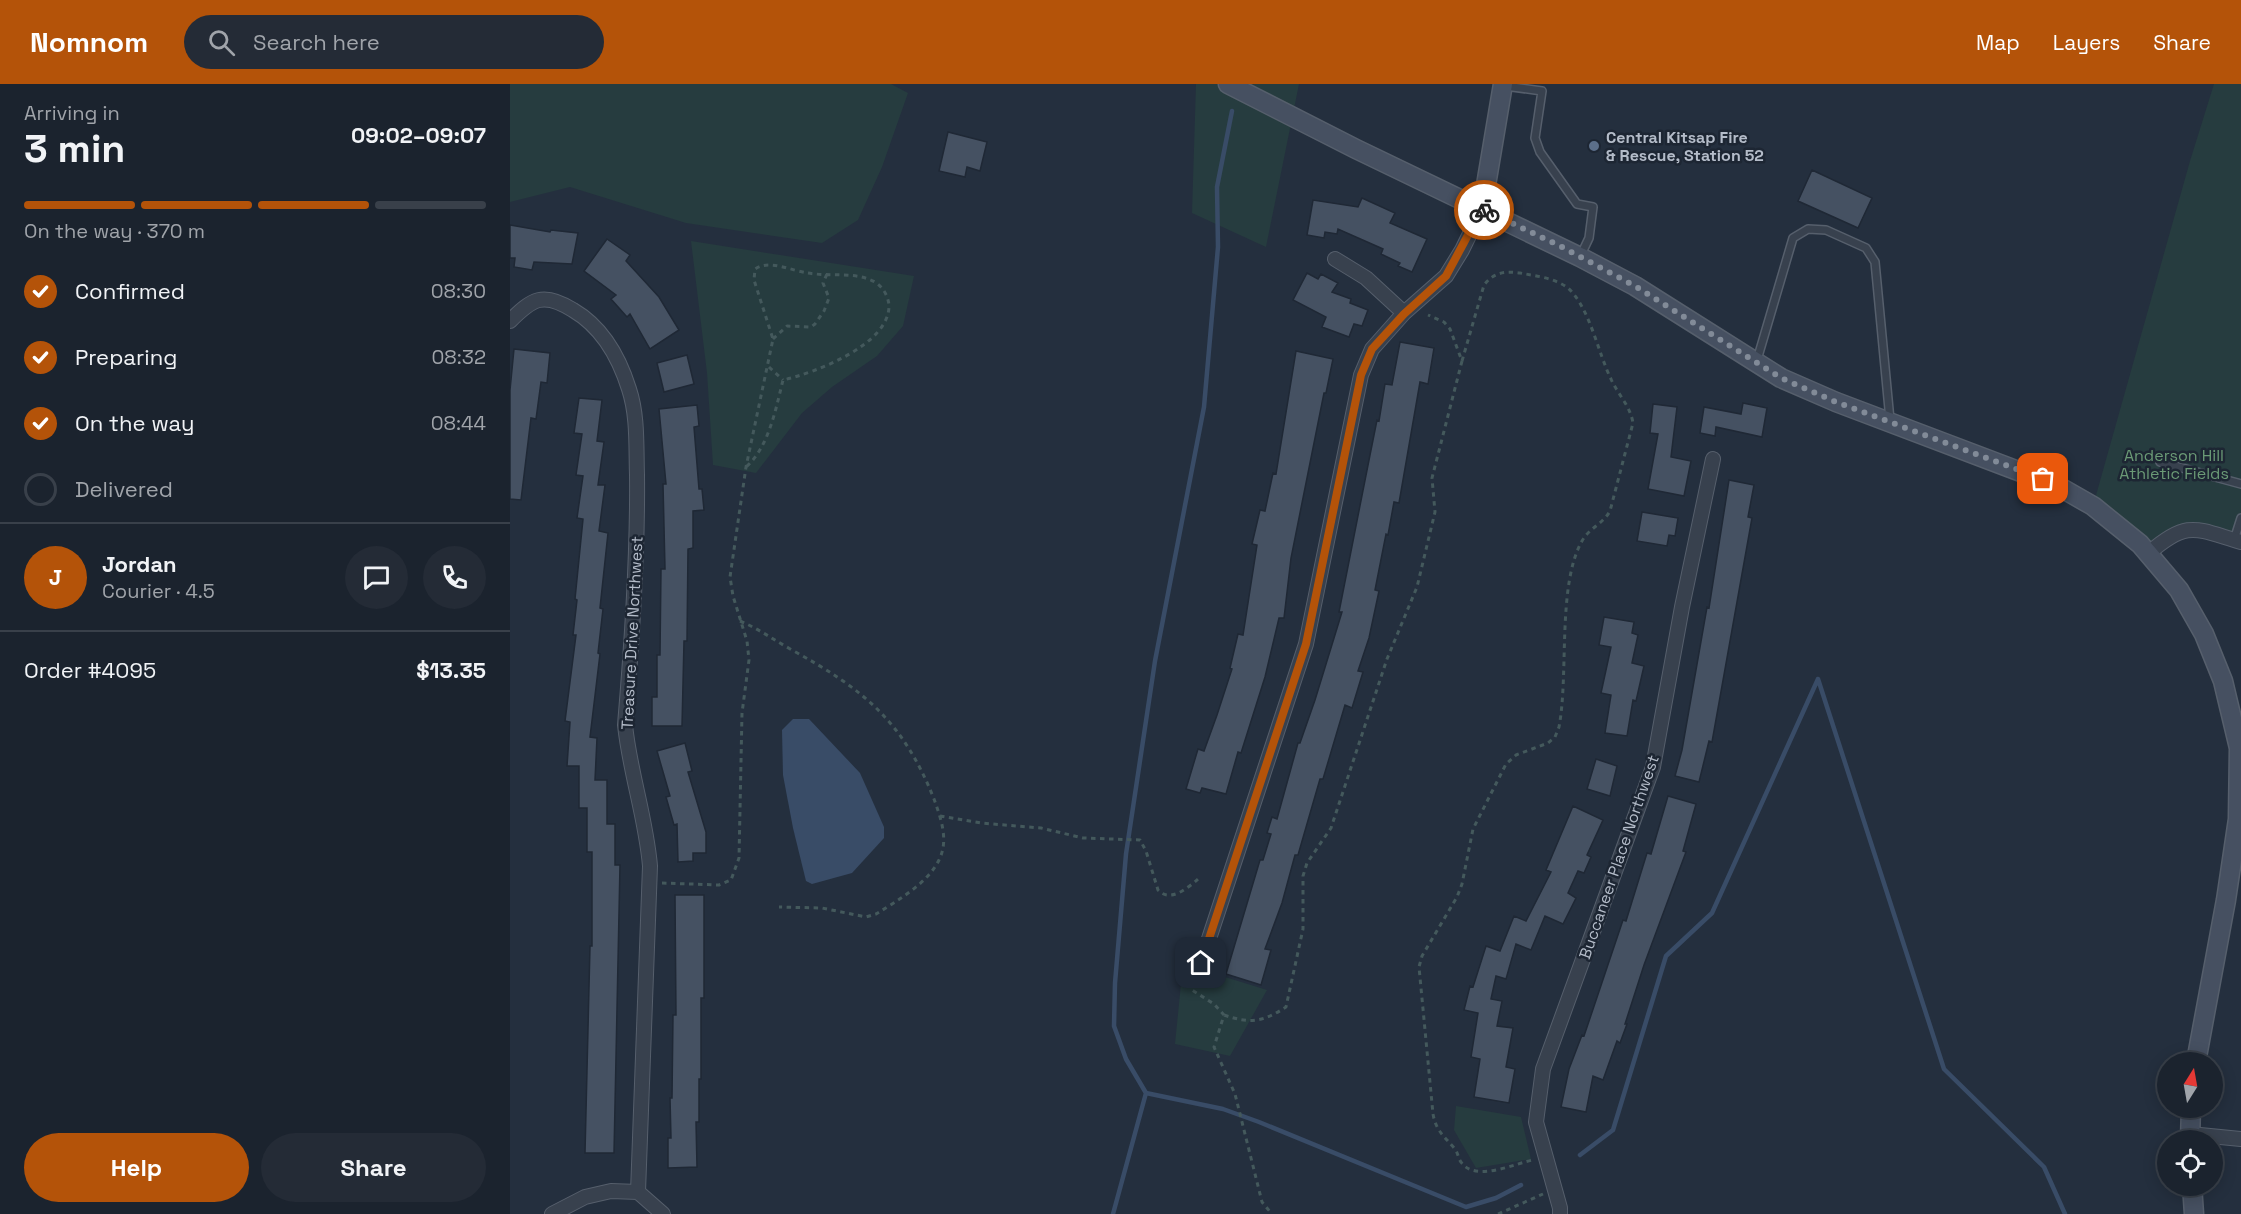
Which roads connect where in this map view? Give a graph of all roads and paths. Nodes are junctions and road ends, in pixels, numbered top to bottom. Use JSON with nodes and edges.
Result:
{"nodes":[{"id":1,"x":1228,"y":84,"type":"edge"},
{"id":2,"x":1503,"y":85,"type":"edge"},
{"id":3,"x":1482,"y":209,"type":"junction"},
{"id":4,"x":1580,"y":256,"type":"junction"},
{"id":5,"x":1335,"y":259,"type":"dead end"},
{"id":6,"x":827,"y":274,"type":"junction"},
{"id":7,"x":1404,"y":314,"type":"junction"},
{"id":8,"x":1428,"y":315,"type":"dead end"},
{"id":9,"x":510,"y":321,"type":"edge"},
{"id":10,"x":773,"y":339,"type":"junction"},
{"id":11,"x":1462,"y":361,"type":"junction"},
{"id":12,"x":1756,"y":363,"type":"junction"},
{"id":13,"x":769,"y":367,"type":"junction"},
{"id":14,"x":783,"y":380,"type":"junction"},
{"id":15,"x":1890,"y":422,"type":"junction"},
{"id":16,"x":1713,"y":459,"type":"dead end"},
{"id":17,"x":2160,"y":462,"type":"dead end"},
{"id":18,"x":746,"y":467,"type":"junction"},
{"id":19,"x":2241,"y":484,"type":"edge"},
{"id":20,"x":2241,"y":518,"type":"edge"},
{"id":21,"x":2238,"y":541,"type":"edge"},
{"id":22,"x":2149,"y":553,"type":"junction"},
{"id":23,"x":740,"y":621,"type":"junction"},
{"id":24,"x":940,"y":816,"type":"junction"},
{"id":25,"x":1198,"y":879,"type":"dead end"},
{"id":26,"x":649,"y":882,"type":"junction"},
{"id":27,"x":779,"y":907,"type":"dead end"},
{"id":28,"x":1201,"y":963,"type":"joint"},
{"id":29,"x":1224,"y":1015,"type":"junction"},
{"id":30,"x":2198,"y":1052,"type":"edge"},
{"id":31,"x":2223,"y":1138,"type":"edge"},
{"id":32,"x":2241,"y":1139,"type":"edge"},
{"id":33,"x":1547,"y":1158,"type":"junction"},
{"id":34,"x":1556,"y":1190,"type":"junction"},
{"id":35,"x":638,"y":1192,"type":"junction"},
{"id":36,"x":2193,"y":1196,"type":"edge"},
{"id":37,"x":552,"y":1214,"type":"edge"},
{"id":38,"x":663,"y":1214,"type":"edge"},
{"id":39,"x":1272,"y":1214,"type":"edge"},
{"id":40,"x":1498,"y":1214,"type":"edge"},
{"id":41,"x":1560,"y":1214,"type":"edge"},
{"id":42,"x":2194,"y":1214,"type":"edge"}],
"edges":[{"from":1,"to":3,"type":"main road"},
{"from":2,"to":3,"type":"main road"},
{"from":2,"to":4,"type":"lane"},
{"from":3,"to":4,"type":"main road"},
{"from":3,"to":7,"type":"street"},
{"from":4,"to":12,"type":"main road"},
{"from":5,"to":7,"type":"street"},
{"from":6,"to":10,"type":"path"},
{"from":6,"to":10,"type":"path"},
{"from":6,"to":14,"type":"path"},
{"from":7,"to":28,"type":"street"},
{"from":8,"to":11,"type":"path"},
{"from":9,"to":26,"type":"street","name":"Treasure Drive Northwest"},
{"from":10,"to":13,"type":"path"},
{"from":11,"to":29,"type":"path"},
{"from":11,"to":33,"type":"path"},
{"from":12,"to":15,"type":"main road"},
{"from":12,"to":15,"type":"lane"},
{"from":13,"to":14,"type":"path"},
{"from":13,"to":18,"type":"path"},
{"from":14,"to":18,"type":"path"},
{"from":15,"to":22,"type":"main road"},
{"from":16,"to":33,"type":"street","name":"Buccaneer Place Northwest"},
{"from":17,"to":19,"type":"lane"},
{"from":18,"to":23,"type":"path"},
{"from":20,"to":21,"type":"lane"},
{"from":21,"to":22,"type":"street"},
{"from":22,"to":30,"type":"main road"},
{"from":23,"to":24,"type":"path"},
{"from":23,"to":26,"type":"path"},
{"from":24,"to":25,"type":"path"},
{"from":24,"to":27,"type":"path"},
{"from":26,"to":35,"type":"street","name":"Treasure Drive Northwest"},
{"from":28,"to":29,"type":"path"},
{"from":29,"to":39,"type":"path"},
{"from":31,"to":32,"type":"street"},
{"from":33,"to":34,"type":"street","name":"Buccaneer Place Northwest"},
{"from":34,"to":40,"type":"path"},
{"from":34,"to":41,"type":"street","name":"Buccaneer Place Northwest"},
{"from":35,"to":37,"type":"street"},
{"from":35,"to":38,"type":"street"},
{"from":36,"to":42,"type":"main road"}]}
